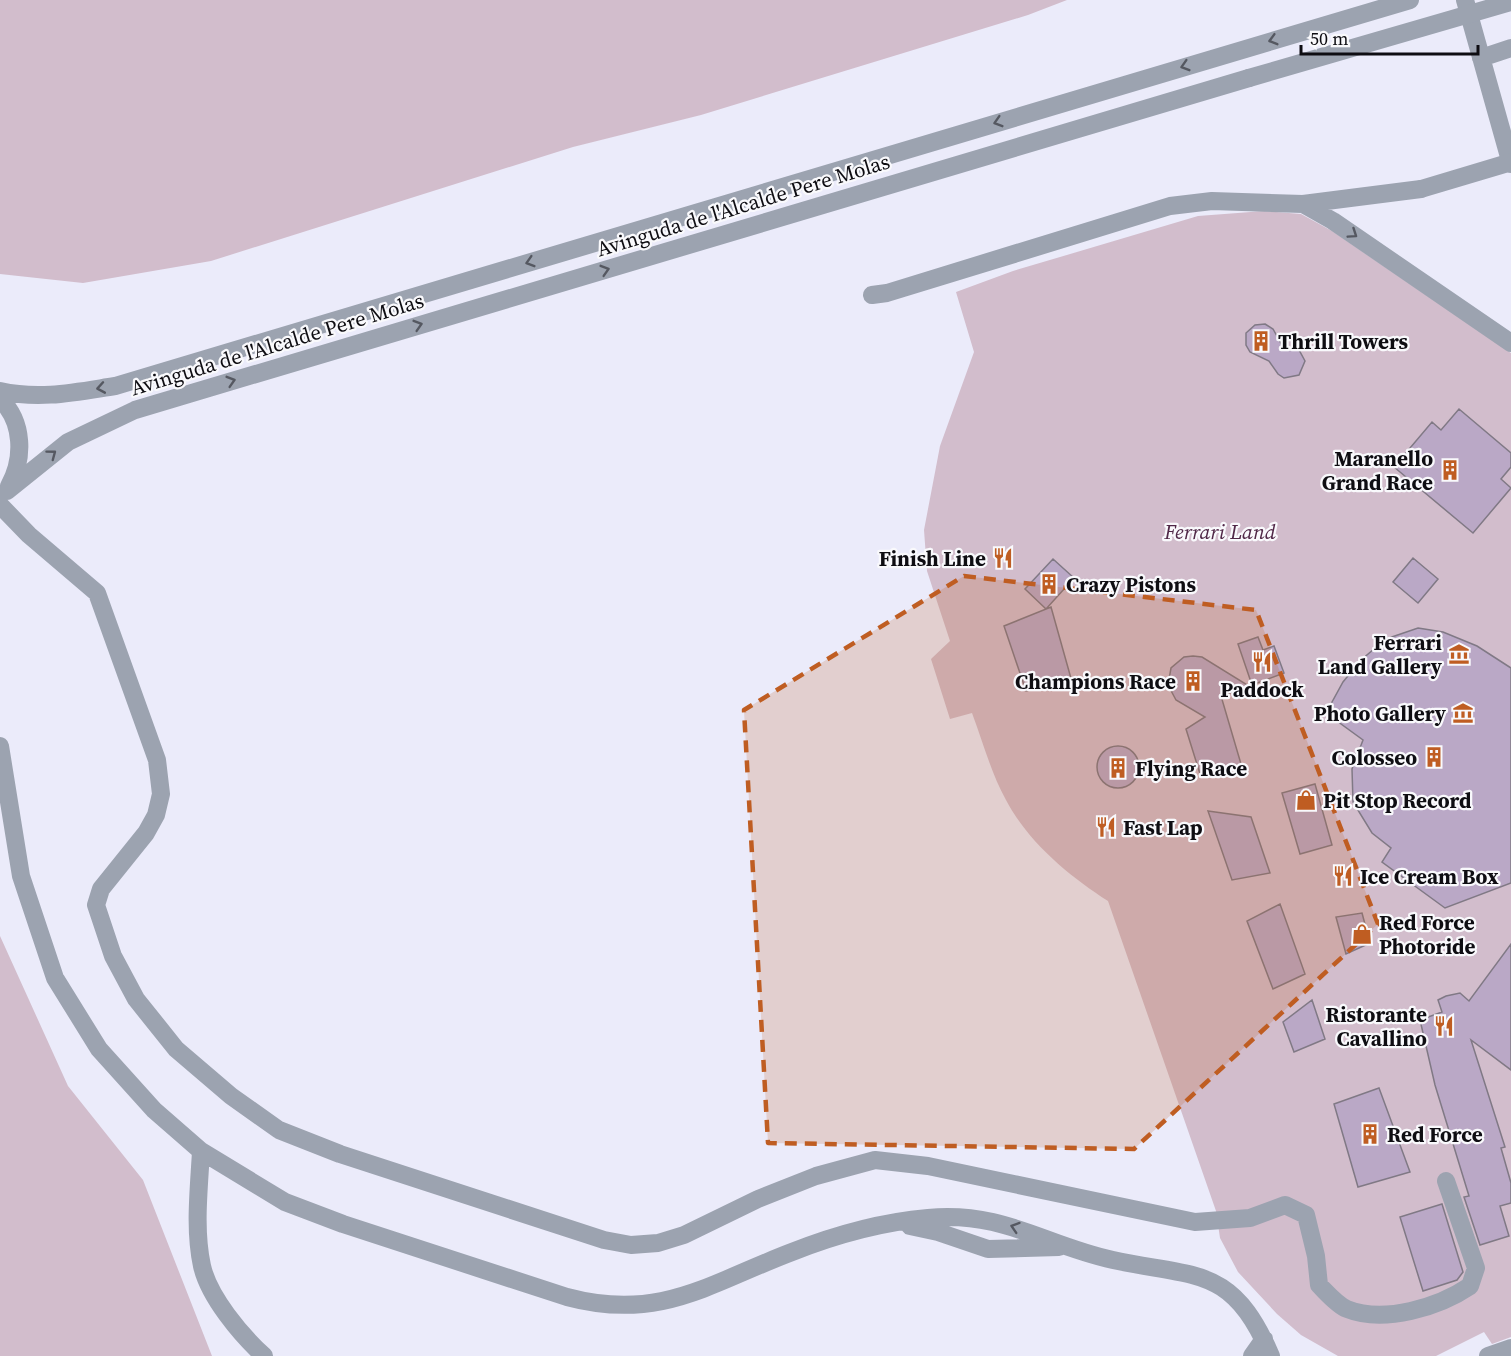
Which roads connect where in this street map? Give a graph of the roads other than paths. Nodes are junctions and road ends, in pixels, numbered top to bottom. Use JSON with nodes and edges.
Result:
{"nodes":[{"id":1,"x":1410,"y":0,"type":"edge"},
{"id":2,"x":1464,"y":0,"type":"edge"},
{"id":3,"x":1511,"y":2,"type":"edge"},
{"id":4,"x":1511,"y":48,"type":"edge"},
{"id":5,"x":1481,"y":58,"type":"junction"},
{"id":6,"x":1505,"y":116,"type":"edge"},
{"id":7,"x":1511,"y":163,"type":"edge"},
{"id":8,"x":1303,"y":204,"type":"junction"},
{"id":9,"x":872,"y":295,"type":"dead end"},
{"id":10,"x":1511,"y":343,"type":"edge"},
{"id":11,"x":0,"y":392,"type":"edge"},
{"id":12,"x":0,"y":399,"type":"edge"},
{"id":13,"x":2,"y":498,"type":"edge"},
{"id":14,"x":0,"y":746,"type":"edge"},
{"id":15,"x":9,"y":856,"type":"edge"},
{"id":16,"x":201,"y":1151,"type":"junction"},
{"id":17,"x":1446,"y":1181,"type":"dead end"},
{"id":18,"x":884,"y":1225,"type":"junction"},
{"id":19,"x":1070,"y":1248,"type":"junction"},
{"id":20,"x":1264,"y":1339,"type":"junction"},
{"id":21,"x":1511,"y":1348,"type":"edge"},
{"id":22,"x":264,"y":1356,"type":"edge"},
{"id":23,"x":1252,"y":1356,"type":"edge"},
{"id":24,"x":1271,"y":1356,"type":"edge"},
{"id":25,"x":1488,"y":1356,"type":"edge"}],
"edges":[{"from":1,"to":11,"type":"street","name":"Avinguda de l'Alcalde Pere Molas","one_way":true},
{"from":2,"to":5,"type":"street"},
{"from":13,"to":3,"type":"street","name":"Avinguda de l'Alcalde Pere Molas","one_way":true,"bridge":true},
{"from":4,"to":5,"type":"street"},
{"from":5,"to":6,"type":"street"},
{"from":6,"to":7,"type":"street"},
{"from":7,"to":8,"type":"street","bridge":true},
{"from":8,"to":9,"type":"street"},
{"from":8,"to":10,"type":"street","one_way":true},
{"from":12,"to":13,"type":"street"},
{"from":13,"to":17,"type":"street"},
{"from":14,"to":15,"type":"street"},
{"from":15,"to":16,"type":"street"},
{"from":16,"to":18,"type":"street"},
{"from":16,"to":22,"type":"street"},
{"from":18,"to":19,"type":"street"},
{"from":19,"to":18,"type":"street","one_way":true},
{"from":19,"to":20,"type":"street"},
{"from":20,"to":23,"type":"street"},
{"from":20,"to":24,"type":"street"},
{"from":21,"to":25,"type":"street"}]}
